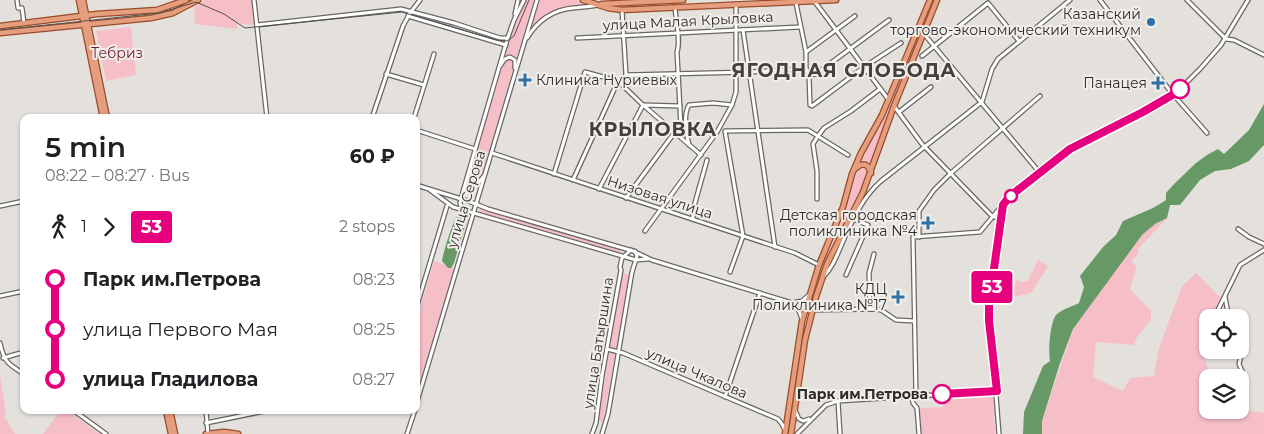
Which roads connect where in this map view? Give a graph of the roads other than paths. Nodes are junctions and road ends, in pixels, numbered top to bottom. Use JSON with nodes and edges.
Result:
{"nodes":[{"id":1,"x":17,"y":0,"type":"edge"},
{"id":2,"x":79,"y":0,"type":"edge"},
{"id":3,"x":83,"y":0,"type":"edge"},
{"id":4,"x":186,"y":0,"type":"edge"},
{"id":5,"x":198,"y":0,"type":"edge"},
{"id":6,"x":254,"y":0,"type":"edge"},
{"id":7,"x":420,"y":0,"type":"edge"},
{"id":8,"x":518,"y":0,"type":"edge"},
{"id":9,"x":524,"y":0,"type":"edge"},
{"id":10,"x":537,"y":0,"type":"edge"},
{"id":11,"x":583,"y":0,"type":"edge"},
{"id":12,"x":683,"y":0,"type":"edge"},
{"id":13,"x":836,"y":0,"type":"edge"},
{"id":14,"x":930,"y":0,"type":"edge"},
{"id":15,"x":937,"y":0,"type":"edge"},
{"id":16,"x":1070,"y":0,"type":"edge"},
{"id":17,"x":1100,"y":0,"type":"edge"},
{"id":18,"x":1187,"y":0,"type":"edge"},
{"id":19,"x":1248,"y":0,"type":"edge"},
{"id":20,"x":815,"y":2,"type":"junction"},
{"id":21,"x":796,"y":3,"type":"junction"},
{"id":22,"x":598,"y":4,"type":"junction"},
{"id":23,"x":736,"y":6,"type":"junction"},
{"id":24,"x":676,"y":8,"type":"junction"},
{"id":25,"x":411,"y":10,"type":"junction"},
{"id":26,"x":622,"y":10,"type":"junction"},
{"id":27,"x":84,"y":16,"type":"junction"},
{"id":28,"x":408,"y":16,"type":"junction"},
{"id":29,"x":855,"y":16,"type":"dead end"},
{"id":30,"x":514,"y":20,"type":"junction"},
{"id":31,"x":889,"y":20,"type":"dead end"},
{"id":32,"x":24,"y":24,"type":"junction"},
{"id":33,"x":85,"y":24,"type":"junction"},
{"id":34,"x":257,"y":25,"type":"junction"},
{"id":35,"x":0,"y":26,"type":"edge"},
{"id":36,"x":800,"y":27,"type":"junction"},
{"id":37,"x":737,"y":30,"type":"junction"},
{"id":38,"x":743,"y":30,"type":"junction"},
{"id":39,"x":837,"y":31,"type":"junction"},
{"id":40,"x":0,"y":33,"type":"edge"},
{"id":41,"x":677,"y":33,"type":"junction"},
{"id":42,"x":924,"y":34,"type":"junction"},
{"id":43,"x":624,"y":35,"type":"junction"},
{"id":44,"x":508,"y":38,"type":"junction"},
{"id":45,"x":577,"y":38,"type":"dead end"},
{"id":46,"x":1226,"y":39,"type":"junction"},
{"id":47,"x":1019,"y":41,"type":"junction"},
{"id":48,"x":524,"y":42,"type":"junction"},
{"id":49,"x":901,"y":43,"type":"dead end"},
{"id":50,"x":506,"y":45,"type":"junction"},
{"id":51,"x":935,"y":45,"type":"junction"},
{"id":52,"x":850,"y":49,"type":"junction"},
{"id":53,"x":806,"y":52,"type":"junction"},
{"id":54,"x":434,"y":54,"type":"dead end"},
{"id":55,"x":1264,"y":55,"type":"edge"},
{"id":56,"x":922,"y":56,"type":"dead end"},
{"id":57,"x":864,"y":67,"type":"junction"},
{"id":58,"x":499,"y":68,"type":"junction"},
{"id":59,"x":806,"y":69,"type":"junction"},
{"id":60,"x":736,"y":72,"type":"junction"},
{"id":61,"x":749,"y":72,"type":"junction"},
{"id":62,"x":515,"y":73,"type":"junction"},
{"id":63,"x":386,"y":74,"type":"junction"},
{"id":64,"x":678,"y":74,"type":"junction"},
{"id":65,"x":809,"y":75,"type":"junction"},
{"id":66,"x":626,"y":76,"type":"junction"},
{"id":67,"x":618,"y":81,"type":"junction"},
{"id":68,"x":424,"y":85,"type":"junction"},
{"id":69,"x":931,"y":87,"type":"dead end"},
{"id":70,"x":880,"y":89,"type":"junction"},
{"id":71,"x":1174,"y":94,"type":"junction"},
{"id":72,"x":1040,"y":96,"type":"dead end"},
{"id":73,"x":888,"y":100,"type":"junction"},
{"id":74,"x":982,"y":102,"type":"junction"},
{"id":75,"x":643,"y":105,"type":"junction"},
{"id":76,"x":732,"y":105,"type":"junction"},
{"id":77,"x":680,"y":106,"type":"junction"},
{"id":78,"x":894,"y":106,"type":"junction"},
{"id":79,"x":898,"y":112,"type":"junction"},
{"id":80,"x":102,"y":114,"type":"edge"},
{"id":81,"x":106,"y":114,"type":"edge"},
{"id":82,"x":267,"y":114,"type":"edge"},
{"id":83,"x":373,"y":114,"type":"edge"},
{"id":84,"x":415,"y":114,"type":"edge"},
{"id":85,"x":687,"y":127,"type":"junction"},
{"id":86,"x":681,"y":128,"type":"junction"},
{"id":87,"x":1002,"y":128,"type":"junction"},
{"id":88,"x":758,"y":130,"type":"junction"},
{"id":89,"x":420,"y":131,"type":"edge"},
{"id":90,"x":675,"y":132,"type":"junction"},
{"id":91,"x":1207,"y":133,"type":"dead end"},
{"id":92,"x":818,"y":136,"type":"junction"},
{"id":93,"x":690,"y":146,"type":"junction"},
{"id":94,"x":925,"y":146,"type":"junction"},
{"id":95,"x":475,"y":149,"type":"junction"},
{"id":96,"x":492,"y":153,"type":"junction"},
{"id":97,"x":700,"y":155,"type":"junction"},
{"id":98,"x":848,"y":155,"type":"dead end"},
{"id":99,"x":707,"y":160,"type":"dead end"},
{"id":100,"x":470,"y":165,"type":"junction"},
{"id":101,"x":487,"y":170,"type":"junction"},
{"id":102,"x":871,"y":173,"type":"junction"},
{"id":103,"x":951,"y":173,"type":"junction"},
{"id":104,"x":554,"y":174,"type":"junction"},
{"id":105,"x":852,"y":174,"type":"junction"},
{"id":106,"x":1040,"y":174,"type":"junction"},
{"id":107,"x":573,"y":180,"type":"junction"},
{"id":108,"x":420,"y":187,"type":"edge"},
{"id":109,"x":425,"y":188,"type":"junction"},
{"id":110,"x":599,"y":189,"type":"junction"},
{"id":111,"x":626,"y":198,"type":"junction"},
{"id":112,"x":461,"y":199,"type":"junction"},
{"id":113,"x":817,"y":199,"type":"dead end"},
{"id":114,"x":20,"y":202,"type":"edge"},
{"id":115,"x":477,"y":204,"type":"junction"},
{"id":116,"x":1003,"y":205,"type":"junction"},
{"id":117,"x":0,"y":206,"type":"edge"},
{"id":118,"x":447,"y":206,"type":"dead end"},
{"id":119,"x":462,"y":209,"type":"junction"},
{"id":120,"x":661,"y":209,"type":"junction"},
{"id":121,"x":474,"y":212,"type":"junction"},
{"id":122,"x":993,"y":217,"type":"junction"},
{"id":123,"x":693,"y":219,"type":"junction"},
{"id":124,"x":853,"y":219,"type":"junction"},
{"id":125,"x":1000,"y":223,"type":"junction"},
{"id":126,"x":1238,"y":229,"type":"dead end"},
{"id":127,"x":644,"y":230,"type":"dead end"},
{"id":128,"x":742,"y":236,"type":"junction"},
{"id":129,"x":920,"y":236,"type":"junction"},
{"id":130,"x":1264,"y":244,"type":"edge"},
{"id":131,"x":775,"y":247,"type":"junction"},
{"id":132,"x":1264,"y":250,"type":"edge"},
{"id":133,"x":633,"y":251,"type":"junction"},
{"id":134,"x":874,"y":254,"type":"dead end"},
{"id":135,"x":624,"y":256,"type":"junction"},
{"id":136,"x":636,"y":260,"type":"junction"},
{"id":137,"x":652,"y":260,"type":"junction"},
{"id":138,"x":819,"y":265,"type":"junction"},
{"id":139,"x":730,"y":272,"type":"dead end"},
{"id":140,"x":846,"y":275,"type":"dead end"},
{"id":141,"x":822,"y":279,"type":"junction"},
{"id":142,"x":20,"y":292,"type":"edge"},
{"id":143,"x":760,"y":293,"type":"junction"},
{"id":144,"x":810,"y":294,"type":"junction"},
{"id":145,"x":0,"y":296,"type":"edge"},
{"id":146,"x":420,"y":296,"type":"edge"},
{"id":147,"x":1225,"y":297,"type":"junction"},
{"id":148,"x":792,"y":303,"type":"junction"},
{"id":149,"x":870,"y":309,"type":"junction"},
{"id":150,"x":1219,"y":309,"type":"edge"},
{"id":151,"x":1227,"y":309,"type":"edge"},
{"id":152,"x":813,"y":310,"type":"junction"},
{"id":153,"x":802,"y":321,"type":"junction"},
{"id":154,"x":914,"y":322,"type":"junction"},
{"id":155,"x":0,"y":343,"type":"edge"},
{"id":156,"x":607,"y":349,"type":"junction"},
{"id":157,"x":619,"y":352,"type":"junction"},
{"id":158,"x":20,"y":353,"type":"edge"},
{"id":159,"x":3,"y":358,"type":"junction"},
{"id":160,"x":20,"y":372,"type":"edge"},
{"id":161,"x":997,"y":391,"type":"junction"},
{"id":162,"x":420,"y":392,"type":"edge"},
{"id":163,"x":914,"y":396,"type":"junction"},
{"id":164,"x":725,"y":397,"type":"junction"},
{"id":165,"x":838,"y":401,"type":"junction"},
{"id":166,"x":795,"y":408,"type":"junction"},
{"id":167,"x":78,"y":414,"type":"edge"},
{"id":168,"x":167,"y":414,"type":"edge"},
{"id":169,"x":171,"y":414,"type":"edge"},
{"id":170,"x":206,"y":414,"type":"edge"},
{"id":171,"x":250,"y":414,"type":"edge"},
{"id":172,"x":414,"y":414,"type":"edge"},
{"id":173,"x":788,"y":414,"type":"junction"},
{"id":174,"x":812,"y":418,"type":"junction"},
{"id":175,"x":778,"y":419,"type":"junction"},
{"id":176,"x":206,"y":423,"type":"junction"},
{"id":177,"x":785,"y":432,"type":"edge"},
{"id":178,"x":106,"y":434,"type":"edge"},
{"id":179,"x":171,"y":434,"type":"edge"},
{"id":180,"x":175,"y":434,"type":"edge"},
{"id":181,"x":207,"y":434,"type":"edge"},
{"id":182,"x":238,"y":434,"type":"edge"},
{"id":183,"x":407,"y":434,"type":"edge"},
{"id":184,"x":592,"y":434,"type":"edge"},
{"id":185,"x":602,"y":434,"type":"edge"},
{"id":186,"x":791,"y":434,"type":"edge"},
{"id":187,"x":797,"y":434,"type":"edge"},
{"id":188,"x":840,"y":434,"type":"edge"},
{"id":189,"x":918,"y":434,"type":"edge"},
{"id":190,"x":999,"y":434,"type":"edge"}],
"edges":[{"from":1,"to":32,"type":"street"},
{"from":2,"to":27,"type":"main road"},
{"from":3,"to":27,"type":"main road"},
{"from":4,"to":27,"type":"main road"},
{"from":5,"to":33,"type":"main road"},
{"from":6,"to":34,"type":"street"},
{"from":7,"to":25,"type":"street"},
{"from":8,"to":30,"type":"street","name":"улица Серова"},
{"from":9,"to":30,"type":"street","name":"улица Серова"},
{"from":10,"to":48,"type":"street","name":"улица Серова"},
{"from":11,"to":22,"type":"main road"},
{"from":12,"to":22,"type":"main road"},
{"from":13,"to":20,"type":"main road"},
{"from":14,"to":73,"type":"main road"},
{"from":15,"to":42,"type":"main road"},
{"from":16,"to":47,"type":"street"},
{"from":17,"to":71,"type":"street"},
{"from":18,"to":46,"type":"street"},
{"from":19,"to":46,"type":"street"},
{"from":20,"to":21,"type":"main road"},
{"from":20,"to":39,"type":"street"},
{"from":21,"to":23,"type":"main road"},
{"from":21,"to":36,"type":"street"},
{"from":22,"to":26,"type":"main road"},
{"from":22,"to":48,"type":"street"},
{"from":23,"to":24,"type":"main road"},
{"from":23,"to":37,"type":"street"},
{"from":24,"to":26,"type":"main road"},
{"from":24,"to":41,"type":"street"},
{"from":25,"to":28,"type":"street"},
{"from":25,"to":34,"type":"street"},
{"from":25,"to":44,"type":"street"},
{"from":26,"to":43,"type":"street"},
{"from":27,"to":32,"type":"main road"},
{"from":27,"to":33,"type":"main road"},
{"from":28,"to":50,"type":"street"},
{"from":28,"to":63,"type":"street"},
{"from":29,"to":39,"type":"street"},
{"from":30,"to":44,"type":"street","name":"улица Серова"},
{"from":31,"to":52,"type":"street"},
{"from":32,"to":35,"type":"main road"},
{"from":33,"to":40,"type":"main road"},
{"from":33,"to":80,"type":"main road"},
{"from":33,"to":81,"type":"main road"},
{"from":34,"to":82,"type":"street"},
{"from":36,"to":38,"type":"street","name":"улица Малая Крыловка"},
{"from":36,"to":53,"type":"street"},
{"from":37,"to":38,"type":"street","name":"улица Малая Крыловка"},
{"from":37,"to":41,"type":"street","name":"улица Малая Крыловка"},
{"from":37,"to":60,"type":"street"},
{"from":38,"to":61,"type":"street"},
{"from":39,"to":52,"type":"street"},
{"from":39,"to":53,"type":"street"},
{"from":41,"to":43,"type":"street","name":"улица Малая Крыловка"},
{"from":41,"to":64,"type":"street"},
{"from":42,"to":51,"type":"street"},
{"from":42,"to":78,"type":"main road"},
{"from":43,"to":45,"type":"street","name":"улица Малая Крыловка"},
{"from":43,"to":66,"type":"street"},
{"from":44,"to":50,"type":"street","name":"улица Серова"},
{"from":46,"to":55,"type":"street"},
{"from":46,"to":71,"type":"street"},
{"from":47,"to":51,"type":"street"},
{"from":47,"to":74,"type":"street"},
{"from":48,"to":62,"type":"street","name":"улица Серова"},
{"from":49,"to":57,"type":"street"},
{"from":50,"to":58,"type":"street","name":"улица Серова"},
{"from":51,"to":56,"type":"street"},
{"from":51,"to":74,"type":"street"},
{"from":52,"to":57,"type":"street"},
{"from":52,"to":65,"type":"street"},
{"from":53,"to":59,"type":"street"},
{"from":54,"to":68,"type":"street"},
{"from":57,"to":65,"type":"street"},
{"from":57,"to":70,"type":"street"},
{"from":58,"to":62,"type":"street"},
{"from":58,"to":95,"type":"street","name":"улица Серова"},
{"from":59,"to":61,"type":"street"},
{"from":59,"to":65,"type":"street"},
{"from":60,"to":61,"type":"street"},
{"from":60,"to":64,"type":"street"},
{"from":60,"to":76,"type":"street"},
{"from":61,"to":88,"type":"street"},
{"from":62,"to":96,"type":"street","name":"улица Серова"},
{"from":63,"to":68,"type":"street"},
{"from":63,"to":83,"type":"street"},
{"from":64,"to":66,"type":"street"},
{"from":64,"to":77,"type":"street"},
{"from":66,"to":67,"type":"street"},
{"from":67,"to":75,"type":"street"},
{"from":67,"to":104,"type":"street"},
{"from":67,"to":107,"type":"street"},
{"from":68,"to":84,"type":"street"},
{"from":69,"to":79,"type":"street"},
{"from":70,"to":73,"type":"street"},
{"from":70,"to":92,"type":"street"},
{"from":71,"to":91,"type":"street"},
{"from":71,"to":106,"type":"street"},
{"from":72,"to":87,"type":"street"},
{"from":73,"to":105,"type":"main road"},
{"from":74,"to":87,"type":"street"},
{"from":74,"to":94,"type":"street"},
{"from":75,"to":77,"type":"street"},
{"from":75,"to":90,"type":"street"},
{"from":75,"to":110,"type":"street"},
{"from":76,"to":85,"type":"street"},
{"from":76,"to":97,"type":"street"},
{"from":77,"to":86,"type":"street"},
{"from":78,"to":79,"type":"street"},
{"from":78,"to":102,"type":"main road"},
{"from":79,"to":94,"type":"street"},
{"from":85,"to":86,"type":"street"},
{"from":85,"to":93,"type":"street"},
{"from":86,"to":90,"type":"street"},
{"from":87,"to":103,"type":"street"},
{"from":87,"to":106,"type":"street"},
{"from":88,"to":92,"type":"street"},
{"from":88,"to":128,"type":"street"},
{"from":88,"to":131,"type":"street"},
{"from":89,"to":95,"type":"street"},
{"from":90,"to":93,"type":"street"},
{"from":90,"to":111,"type":"street"},
{"from":92,"to":98,"type":"street"},
{"from":92,"to":113,"type":"street"},
{"from":93,"to":97,"type":"street"},
{"from":94,"to":103,"type":"street"},
{"from":94,"to":124,"type":"street"},
{"from":95,"to":100,"type":"street","name":"улица Серова"},
{"from":96,"to":101,"type":"street","name":"улица Серова"},
{"from":96,"to":104,"type":"street","name":"Низовая улица"},
{"from":97,"to":120,"type":"street"},
{"from":99,"to":123,"type":"street"},
{"from":100,"to":101,"type":"street"},
{"from":100,"to":112,"type":"street","name":"улица Серова"},
{"from":101,"to":115,"type":"street","name":"улица Серова"},
{"from":102,"to":105,"type":"main road"},
{"from":102,"to":141,"type":"main road"},
{"from":103,"to":122,"type":"street"},
{"from":103,"to":129,"type":"street"},
{"from":104,"to":107,"type":"street","name":"Низовая улица"},
{"from":105,"to":138,"type":"main road"},
{"from":106,"to":116,"type":"street"},
{"from":107,"to":110,"type":"street","name":"Низовая улица"},
{"from":108,"to":109,"type":"street"},
{"from":109,"to":112,"type":"street"},
{"from":109,"to":119,"type":"street"},
{"from":110,"to":111,"type":"street","name":"Низовая улица"},
{"from":111,"to":120,"type":"street","name":"Низовая улица"},
{"from":112,"to":115,"type":"street"},
{"from":112,"to":119,"type":"street","name":"улица Серова"},
{"from":114,"to":117,"type":"street"},
{"from":115,"to":121,"type":"street","name":"улица Серова"},
{"from":115,"to":133,"type":"street"},
{"from":116,"to":122,"type":"street"},
{"from":116,"to":125,"type":"street"},
{"from":118,"to":146,"type":"street","name":"улица Серова"},
{"from":119,"to":121,"type":"street"},
{"from":120,"to":123,"type":"street","name":"Низовая улица"},
{"from":120,"to":127,"type":"street"},
{"from":121,"to":135,"type":"street"},
{"from":121,"to":162,"type":"street","name":"улица Серова"},
{"from":122,"to":125,"type":"street"},
{"from":122,"to":129,"type":"street"},
{"from":123,"to":128,"type":"street","name":"Низовая улица"},
{"from":124,"to":140,"type":"street"},
{"from":124,"to":141,"type":"street"},
{"from":125,"to":161,"type":"street"},
{"from":126,"to":130,"type":"street"},
{"from":128,"to":131,"type":"street","name":"Низовая улица"},
{"from":128,"to":139,"type":"street"},
{"from":129,"to":154,"type":"street"},
{"from":131,"to":138,"type":"street","name":"Низовая улица"},
{"from":132,"to":147,"type":"street"},
{"from":133,"to":135,"type":"street"},
{"from":133,"to":136,"type":"street"},
{"from":133,"to":137,"type":"street"},
{"from":134,"to":149,"type":"street"},
{"from":135,"to":136,"type":"street"},
{"from":135,"to":156,"type":"street","name":"улица Батыршина"},
{"from":136,"to":137,"type":"street"},
{"from":136,"to":157,"type":"street","name":"улица Батыршина"},
{"from":137,"to":143,"type":"street"},
{"from":138,"to":144,"type":"main road"},
{"from":141,"to":152,"type":"main road"},
{"from":142,"to":145,"type":"street"},
{"from":143,"to":148,"type":"street"},
{"from":143,"to":164,"type":"street"},
{"from":144,"to":148,"type":"street"},
{"from":144,"to":153,"type":"main road"},
{"from":147,"to":150,"type":"street"},
{"from":147,"to":151,"type":"street"},
{"from":148,"to":153,"type":"street"},
{"from":149,"to":152,"type":"street"},
{"from":149,"to":154,"type":"street"},
{"from":152,"to":166,"type":"main road"},
{"from":153,"to":173,"type":"main road"},
{"from":154,"to":163,"type":"street"},
{"from":155,"to":159,"type":"street"},
{"from":156,"to":157,"type":"street","name":"улица Чкалова"},
{"from":156,"to":184,"type":"street","name":"улица Батыршина"},
{"from":157,"to":164,"type":"street","name":"улица Чкалова"},
{"from":157,"to":185,"type":"street","name":"улица Батыршина"},
{"from":158,"to":159,"type":"street"},
{"from":159,"to":160,"type":"street"},
{"from":161,"to":163,"type":"street"},
{"from":161,"to":190,"type":"street"},
{"from":163,"to":165,"type":"street"},
{"from":163,"to":189,"type":"street"},
{"from":164,"to":175,"type":"street","name":"улица Чкалова"},
{"from":165,"to":174,"type":"street"},
{"from":165,"to":188,"type":"street"},
{"from":166,"to":174,"type":"street"},
{"from":166,"to":186,"type":"main road"},
{"from":167,"to":178,"type":"street"},
{"from":168,"to":179,"type":"main road"},
{"from":169,"to":180,"type":"main road"},
{"from":170,"to":176,"type":"street"},
{"from":171,"to":176,"type":"street"},
{"from":172,"to":183,"type":"street"},
{"from":173,"to":175,"type":"street"},
{"from":173,"to":177,"type":"main road"},
{"from":174,"to":187,"type":"street"},
{"from":175,"to":177,"type":"street"},
{"from":176,"to":181,"type":"street"},
{"from":181,"to":182,"type":"main road"}]}
